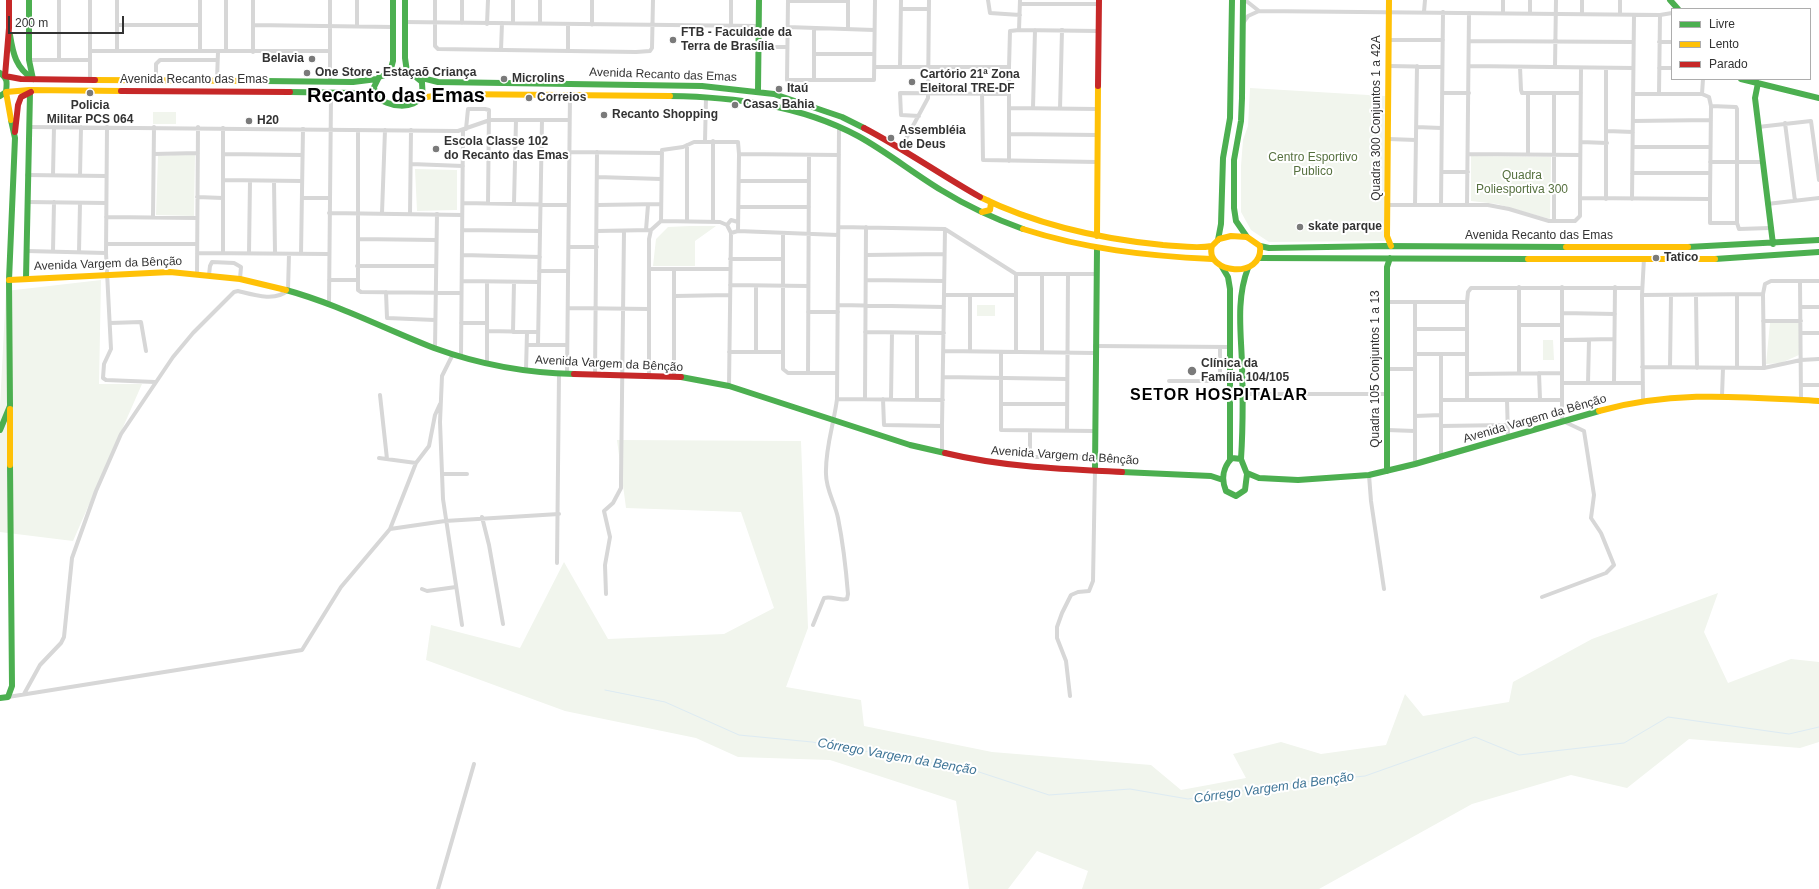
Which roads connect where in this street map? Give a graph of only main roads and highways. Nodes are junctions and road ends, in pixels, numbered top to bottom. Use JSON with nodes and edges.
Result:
{"nodes":[{"id":1,"x":9,"y":0,"type":"edge"},
{"id":2,"x":29,"y":0,"type":"edge"},
{"id":3,"x":393,"y":0,"type":"edge"},
{"id":4,"x":405,"y":0,"type":"edge"},
{"id":5,"x":759,"y":0,"type":"edge"},
{"id":6,"x":1232,"y":0,"type":"edge"},
{"id":7,"x":1244,"y":0,"type":"edge"},
{"id":8,"x":1389,"y":0,"type":"edge"},
{"id":9,"x":1670,"y":0,"type":"edge"},
{"id":10,"x":1099,"y":2,"type":"edge"},
{"id":11,"x":1677,"y":8,"type":"edge"},
{"id":12,"x":1243,"y":23,"type":"junction"},
{"id":13,"x":1232,"y":24,"type":"junction"},
{"id":14,"x":9,"y":28,"type":"junction"},
{"id":15,"x":29,"y":60,"type":"junction"},
{"id":16,"x":16,"y":63,"type":"junction"},
{"id":17,"x":390,"y":72,"type":"junction"},
{"id":18,"x":407,"y":72,"type":"junction"},
{"id":19,"x":3,"y":75,"type":"edge"},
{"id":20,"x":418,"y":78,"type":"junction"},
{"id":21,"x":33,"y":79,"type":"junction"},
{"id":22,"x":98,"y":79,"type":"junction"},
{"id":23,"x":377,"y":79,"type":"junction"},
{"id":24,"x":139,"y":80,"type":"junction"},
{"id":25,"x":226,"y":80,"type":"junction"},
{"id":26,"x":241,"y":80,"type":"junction"},
{"id":27,"x":1745,"y":80,"type":"edge"},
{"id":28,"x":1758,"y":83,"type":"junction"},
{"id":29,"x":594,"y":84,"type":"junction"},
{"id":30,"x":607,"y":84,"type":"junction"},
{"id":31,"x":702,"y":86,"type":"junction"},
{"id":32,"x":96,"y":90,"type":"junction"},
{"id":33,"x":136,"y":91,"type":"junction"},
{"id":34,"x":758,"y":91,"type":"junction"},
{"id":35,"x":6,"y":92,"type":"junction"},
{"id":36,"x":33,"y":92,"type":"junction"},
{"id":37,"x":228,"y":92,"type":"junction"},
{"id":38,"x":239,"y":92,"type":"junction"},
{"id":39,"x":774,"y":94,"type":"junction"},
{"id":40,"x":594,"y":95,"type":"junction"},
{"id":41,"x":607,"y":95,"type":"junction"},
{"id":42,"x":0,"y":96,"type":"edge"},
{"id":43,"x":698,"y":97,"type":"junction"},
{"id":44,"x":419,"y":98,"type":"junction"},
{"id":45,"x":1819,"y":98,"type":"edge"},
{"id":46,"x":380,"y":100,"type":"junction"},
{"id":47,"x":769,"y":105,"type":"junction"},
{"id":48,"x":14,"y":138,"type":"junction"},
{"id":49,"x":911,"y":155,"type":"junction"},
{"id":50,"x":903,"y":165,"type":"junction"},
{"id":51,"x":935,"y":171,"type":"junction"},
{"id":52,"x":926,"y":179,"type":"junction"},
{"id":53,"x":989,"y":201,"type":"junction"},
{"id":54,"x":1010,"y":210,"type":"junction"},
{"id":55,"x":982,"y":212,"type":"junction"},
{"id":56,"x":1004,"y":221,"type":"junction"},
{"id":57,"x":1097,"y":236,"type":"junction"},
{"id":58,"x":1387,"y":236,"type":"junction"},
{"id":59,"x":1246,"y":237,"type":"junction"},
{"id":60,"x":1218,"y":240,"type":"junction"},
{"id":61,"x":1819,"y":240,"type":"edge"},
{"id":62,"x":1135,"y":242,"type":"junction"},
{"id":63,"x":1150,"y":244,"type":"junction"},
{"id":64,"x":1773,"y":244,"type":"junction"},
{"id":65,"x":1212,"y":246,"type":"junction"},
{"id":66,"x":1260,"y":246,"type":"junction"},
{"id":67,"x":1384,"y":246,"type":"junction"},
{"id":68,"x":1392,"y":246,"type":"junction"},
{"id":69,"x":1404,"y":247,"type":"junction"},
{"id":70,"x":1416,"y":247,"type":"junction"},
{"id":71,"x":1691,"y":247,"type":"junction"},
{"id":72,"x":1709,"y":247,"type":"junction"},
{"id":73,"x":1429,"y":248,"type":"junction"},
{"id":74,"x":1097,"y":249,"type":"junction"},
{"id":75,"x":1819,"y":252,"type":"edge"},
{"id":76,"x":1135,"y":254,"type":"junction"},
{"id":77,"x":1146,"y":256,"type":"junction"},
{"id":78,"x":1260,"y":258,"type":"junction"},
{"id":79,"x":1388,"y":258,"type":"junction"},
{"id":80,"x":1407,"y":258,"type":"junction"},
{"id":81,"x":1416,"y":258,"type":"junction"},
{"id":82,"x":1691,"y":258,"type":"junction"},
{"id":83,"x":1707,"y":258,"type":"junction"},
{"id":84,"x":1212,"y":259,"type":"junction"},
{"id":85,"x":1428,"y":259,"type":"junction"},
{"id":86,"x":1222,"y":267,"type":"junction"},
{"id":87,"x":1248,"y":268,"type":"junction"},
{"id":88,"x":26,"y":278,"type":"junction"},
{"id":89,"x":9,"y":280,"type":"junction"},
{"id":90,"x":1230,"y":328,"type":"junction"},
{"id":91,"x":1242,"y":329,"type":"junction"},
{"id":92,"x":1230,"y":363,"type":"junction"},
{"id":93,"x":1242,"y":364,"type":"junction"},
{"id":94,"x":1819,"y":401,"type":"edge"},
{"id":95,"x":10,"y":406,"type":"junction"},
{"id":96,"x":0,"y":430,"type":"edge"},
{"id":97,"x":1230,"y":458,"type":"junction"},
{"id":98,"x":1241,"y":459,"type":"junction"},
{"id":99,"x":1094,"y":470,"type":"junction"},
{"id":100,"x":1387,"y":471,"type":"junction"},
{"id":101,"x":1247,"y":472,"type":"junction"},
{"id":102,"x":1223,"y":477,"type":"junction"},
{"id":103,"x":1259,"y":478,"type":"junction"},
{"id":104,"x":1246,"y":485,"type":"junction"},
{"id":105,"x":0,"y":698,"type":"edge"}],
"edges":[{"from":1,"to":14,"type":"main road"},
{"from":2,"to":15,"type":"main road"},
{"from":3,"to":17,"type":"main road"},
{"from":4,"to":18,"type":"main road"},
{"from":5,"to":34,"type":"main road"},
{"from":6,"to":13,"type":"main road"},
{"from":7,"to":12,"type":"main road"},
{"from":8,"to":58,"type":"main road","name":"Quadra 300 Conjuntos 1 a 42A"},
{"from":9,"to":11,"type":"main road"},
{"from":10,"to":57,"type":"main road"},
{"from":12,"to":13,"type":"main road"},
{"from":12,"to":59,"type":"main road"},
{"from":13,"to":60,"type":"main road"},
{"from":14,"to":16,"type":"main road"},
{"from":14,"to":19,"type":"main road"},
{"from":15,"to":16,"type":"main road"},
{"from":15,"to":21,"type":"main road"},
{"from":16,"to":21,"type":"main road"},
{"from":17,"to":18,"type":"main road"},
{"from":17,"to":23,"type":"main road"},
{"from":18,"to":20,"type":"main road"},
{"from":19,"to":21,"type":"main road","name":"Avenida Recanto das Emas"},
{"from":19,"to":35,"type":"main road"},
{"from":20,"to":29,"type":"main road","name":"Avenida Recanto das Emas"},
{"from":20,"to":44,"type":"main road"},
{"from":21,"to":22,"type":"main road","name":"Avenida Recanto das Emas"},
{"from":22,"to":24,"type":"main road","name":"Avenida Recanto das Emas"},
{"from":22,"to":32,"type":"main road"},
{"from":23,"to":26,"type":"main road","name":"Avenida Recanto das Emas"},
{"from":23,"to":46,"type":"main road"},
{"from":24,"to":25,"type":"main road","name":"Avenida Recanto das Emas"},
{"from":24,"to":33,"type":"main road"},
{"from":25,"to":26,"type":"main road","name":"Avenida Recanto das Emas"},
{"from":25,"to":37,"type":"main road"},
{"from":26,"to":38,"type":"main road"},
{"from":27,"to":28,"type":"main road"},
{"from":28,"to":45,"type":"main road"},
{"from":28,"to":64,"type":"main road"},
{"from":29,"to":30,"type":"main road","name":"Avenida Recanto das Emas"},
{"from":29,"to":40,"type":"main road"},
{"from":30,"to":31,"type":"main road","name":"Avenida Recanto das Emas"},
{"from":30,"to":41,"type":"main road"},
{"from":31,"to":34,"type":"main road","name":"Avenida Recanto das Emas"},
{"from":31,"to":43,"type":"main road"},
{"from":32,"to":33,"type":"main road","name":"Avenida Recanto das Emas"},
{"from":32,"to":36,"type":"main road","name":"Avenida Recanto das Emas"},
{"from":33,"to":37,"type":"main road","name":"Avenida Recanto das Emas"},
{"from":34,"to":39,"type":"main road","name":"Avenida Recanto das Emas"},
{"from":35,"to":36,"type":"main road","name":"Avenida Recanto das Emas"},
{"from":35,"to":42,"type":"main road"},
{"from":35,"to":48,"type":"main road"},
{"from":36,"to":48,"type":"main road"},
{"from":36,"to":88,"type":"main road"},
{"from":37,"to":38,"type":"main road","name":"Avenida Recanto das Emas"},
{"from":38,"to":46,"type":"main road","name":"Avenida Recanto das Emas"},
{"from":39,"to":47,"type":"main road"},
{"from":39,"to":49,"type":"main road","name":"Avenida Recanto das Emas"},
{"from":40,"to":41,"type":"main road","name":"Avenida Recanto das Emas"},
{"from":40,"to":44,"type":"main road","name":"Avenida Recanto das Emas"},
{"from":41,"to":43,"type":"main road","name":"Avenida Recanto das Emas"},
{"from":43,"to":47,"type":"main road","name":"Avenida Recanto das Emas"},
{"from":44,"to":46,"type":"main road"},
{"from":47,"to":50,"type":"main road","name":"Avenida Recanto das Emas"},
{"from":48,"to":89,"type":"main road"},
{"from":49,"to":50,"type":"main road"},
{"from":49,"to":51,"type":"main road","name":"Avenida Recanto das Emas"},
{"from":50,"to":52,"type":"main road","name":"Avenida Recanto das Emas"},
{"from":51,"to":52,"type":"main road"},
{"from":51,"to":53,"type":"main road","name":"Avenida Recanto das Emas"},
{"from":52,"to":55,"type":"main road","name":"Avenida Recanto das Emas"},
{"from":53,"to":54,"type":"main road","name":"Avenida Recanto das Emas"},
{"from":53,"to":55,"type":"main road"},
{"from":54,"to":56,"type":"main road"},
{"from":54,"to":57,"type":"main road","name":"Avenida Recanto das Emas"},
{"from":55,"to":56,"type":"main road","name":"Avenida Recanto das Emas"},
{"from":56,"to":74,"type":"main road","name":"Avenida Recanto das Emas"},
{"from":57,"to":62,"type":"main road","name":"Avenida Recanto das Emas"},
{"from":58,"to":67,"type":"main road","name":"Quadra 300 Conjuntos 1 a 42A"},
{"from":58,"to":68,"type":"main road","name":"Quadra 300 Conjuntos 1 a 42A"},
{"from":59,"to":60,"type":"main road"},
{"from":59,"to":66,"type":"main road"},
{"from":60,"to":65,"type":"main road"},
{"from":61,"to":64,"type":"main road","name":"Avenida Recanto das Emas"},
{"from":62,"to":63,"type":"main road","name":"Avenida Recanto das Emas"},
{"from":62,"to":76,"type":"main road"},
{"from":63,"to":65,"type":"main road","name":"Avenida Recanto das Emas"},
{"from":63,"to":77,"type":"main road"},
{"from":64,"to":72,"type":"main road","name":"Avenida Recanto das Emas"},
{"from":65,"to":84,"type":"main road"},
{"from":66,"to":67,"type":"main road","name":"Avenida Recanto das Emas"},
{"from":66,"to":78,"type":"main road"},
{"from":67,"to":68,"type":"main road","name":"Avenida Recanto das Emas"},
{"from":68,"to":69,"type":"main road","name":"Avenida Recanto das Emas"},
{"from":69,"to":70,"type":"main road","name":"Avenida Recanto das Emas"},
{"from":69,"to":80,"type":"main road"},
{"from":70,"to":73,"type":"main road","name":"Avenida Recanto das Emas"},
{"from":70,"to":81,"type":"main road"},
{"from":71,"to":72,"type":"main road","name":"Avenida Recanto das Emas"},
{"from":71,"to":73,"type":"main road","name":"Avenida Recanto das Emas"},
{"from":71,"to":82,"type":"main road"},
{"from":72,"to":83,"type":"main road"},
{"from":73,"to":85,"type":"main road"},
{"from":74,"to":76,"type":"main road","name":"Avenida Recanto das Emas"},
{"from":74,"to":99,"type":"main road"},
{"from":75,"to":83,"type":"main road","name":"Avenida Recanto das Emas"},
{"from":76,"to":77,"type":"main road","name":"Avenida Recanto das Emas"},
{"from":77,"to":84,"type":"main road","name":"Avenida Recanto das Emas"},
{"from":78,"to":79,"type":"main road","name":"Avenida Recanto das Emas"},
{"from":78,"to":87,"type":"main road"},
{"from":79,"to":80,"type":"main road","name":"Avenida Recanto das Emas"},
{"from":79,"to":100,"type":"main road","name":"Quadra 105 Conjuntos 1 a 13"},
{"from":80,"to":81,"type":"main road","name":"Avenida Recanto das Emas"},
{"from":81,"to":85,"type":"main road","name":"Avenida Recanto das Emas"},
{"from":82,"to":83,"type":"main road","name":"Avenida Recanto das Emas"},
{"from":82,"to":85,"type":"main road","name":"Avenida Recanto das Emas"},
{"from":84,"to":86,"type":"main road"},
{"from":86,"to":87,"type":"main road"},
{"from":86,"to":90,"type":"main road"},
{"from":87,"to":91,"type":"main road"},
{"from":88,"to":89,"type":"main road","name":"Avenida Vargem da Bênção"},
{"from":88,"to":99,"type":"main road","name":"Avenida Vargem da Bênção"},
{"from":89,"to":95,"type":"main road"},
{"from":90,"to":91,"type":"main road"},
{"from":90,"to":92,"type":"main road"},
{"from":91,"to":93,"type":"main road"},
{"from":92,"to":93,"type":"main road"},
{"from":92,"to":97,"type":"main road"},
{"from":93,"to":98,"type":"main road"},
{"from":94,"to":100,"type":"main road","name":"Avenida Vargem da Bênção"},
{"from":95,"to":96,"type":"main road"},
{"from":95,"to":105,"type":"main road"},
{"from":97,"to":98,"type":"main road"},
{"from":97,"to":102,"type":"main road"},
{"from":98,"to":101,"type":"main road"},
{"from":99,"to":102,"type":"main road","name":"Avenida Vargem da Bênção"},
{"from":100,"to":103,"type":"main road","name":"Avenida Vargem da Bênção"},
{"from":101,"to":103,"type":"main road","name":"Avenida Vargem da Bênção"},
{"from":101,"to":104,"type":"main road"},
{"from":102,"to":104,"type":"main road"},
{"from":103,"to":104,"type":"main road"}]}
